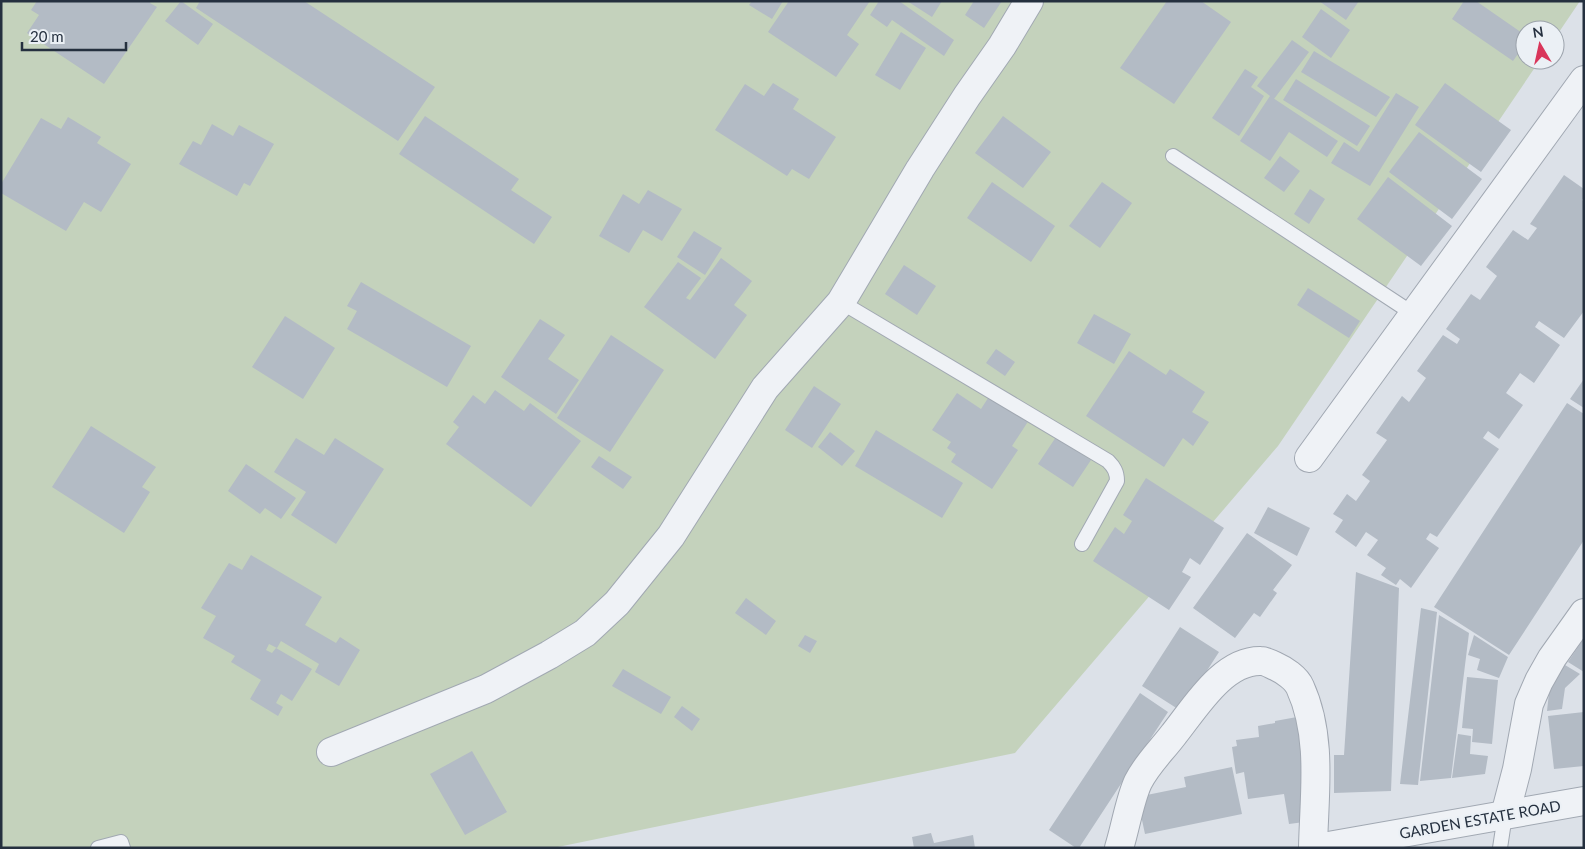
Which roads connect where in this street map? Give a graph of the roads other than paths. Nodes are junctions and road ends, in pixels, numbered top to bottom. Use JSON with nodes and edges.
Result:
{"nodes":[{"id":1,"x":1029,"y":1,"type":"edge"},
{"id":2,"x":1583,"y":82,"type":"edge"},
{"id":3,"x":1173,"y":156,"type":"dead end"},
{"id":4,"x":842,"y":302,"type":"junction"},
{"id":5,"x":1412,"y":314,"type":"junction"},
{"id":6,"x":1309,"y":458,"type":"dead end"},
{"id":7,"x":1082,"y":544,"type":"dead end"},
{"id":8,"x":1584,"y":613,"type":"edge"},
{"id":9,"x":331,"y":752,"type":"dead end"},
{"id":10,"x":1584,"y":801,"type":"edge"},
{"id":11,"x":1505,"y":815,"type":"junction"},
{"id":12,"x":1388,"y":842,"type":"edge"},
{"id":13,"x":98,"y":848,"type":"edge"},
{"id":14,"x":123,"y":848,"type":"edge"},
{"id":15,"x":1120,"y":848,"type":"edge"},
{"id":16,"x":1313,"y":848,"type":"edge"},
{"id":17,"x":1317,"y":848,"type":"edge"},
{"id":18,"x":1500,"y":848,"type":"edge"}],
"edges":[{"from":1,"to":4,"type":"street"},
{"from":2,"to":5,"type":"street"},
{"from":3,"to":5,"type":"lane"},
{"from":4,"to":7,"type":"lane"},
{"from":4,"to":9,"type":"street"},
{"from":5,"to":6,"type":"street"},
{"from":8,"to":11,"type":"street"},
{"from":10,"to":11,"type":"street","name":"GARDEN ESTATE ROAD"},
{"from":11,"to":12,"type":"street","name":"GARDEN ESTATE ROAD"},
{"from":11,"to":18,"type":"lane"},
{"from":12,"to":17,"type":"street","name":"GARDEN ESTATE ROAD"},
{"from":13,"to":14,"type":"lane"},
{"from":15,"to":16,"type":"street"}]}
